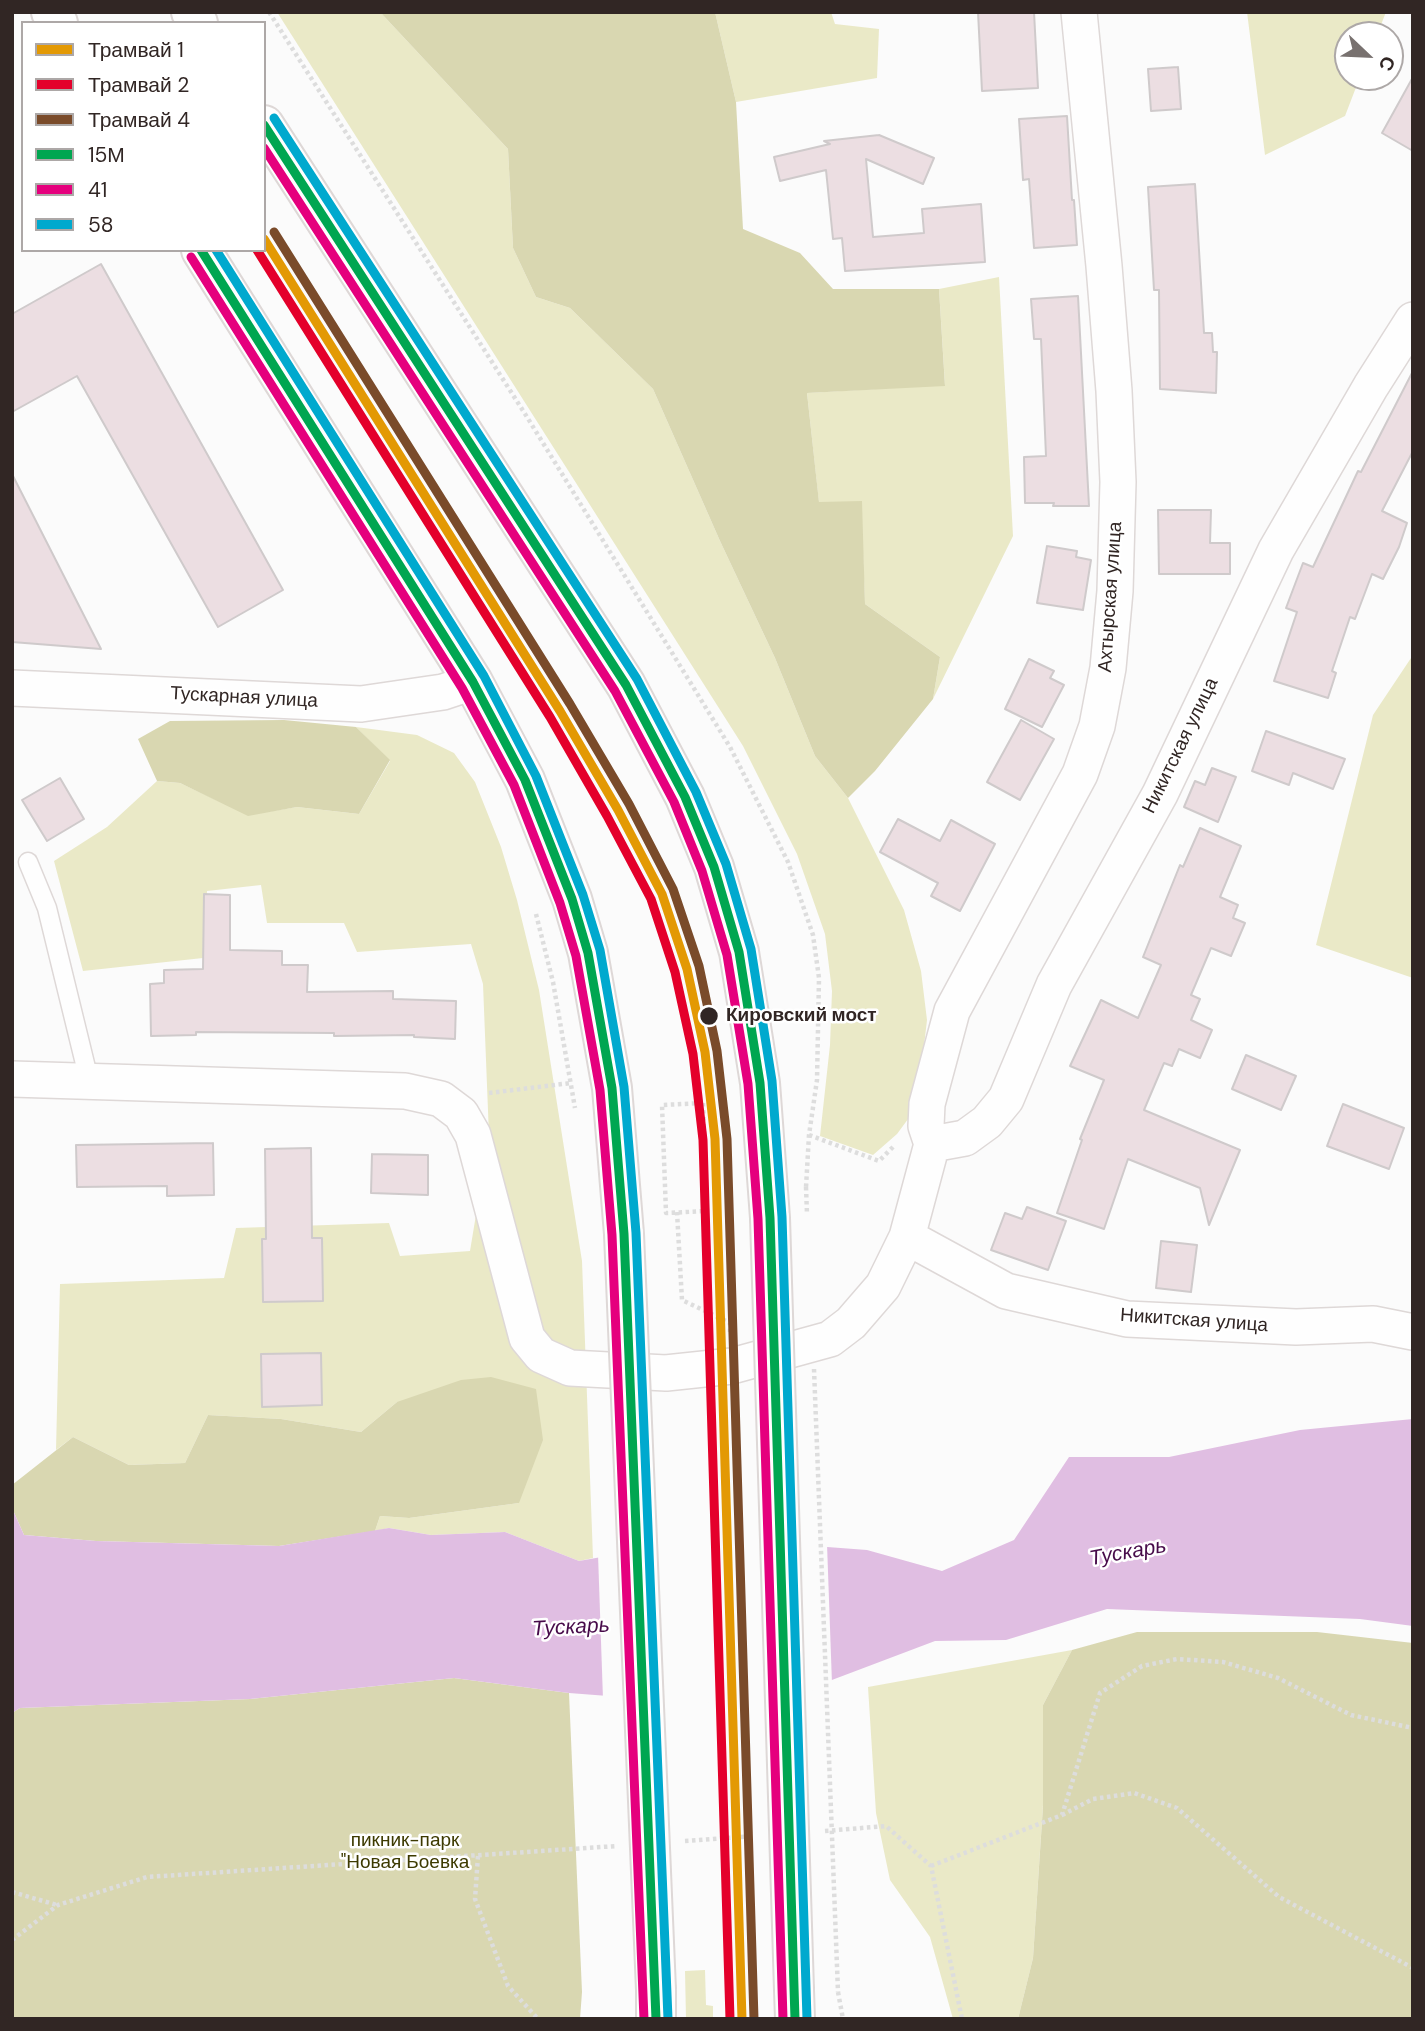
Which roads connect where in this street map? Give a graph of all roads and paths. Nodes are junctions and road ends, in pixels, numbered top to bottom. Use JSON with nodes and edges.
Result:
{"nodes":[{"id":1,"x":1079,"y":12,"type":"edge"},
{"id":2,"x":266,"y":128,"type":"edge"},
{"id":3,"x":202,"y":252,"type":"edge"},
{"id":4,"x":1413,"y":320,"type":"edge"},
{"id":5,"x":473,"y":682,"type":"junction"},
{"id":6,"x":12,"y":688,"type":"edge"},
{"id":7,"x":28,"y":862,"type":"dead end"},
{"id":8,"x":12,"y":1079,"type":"edge"},
{"id":9,"x":89,"y":1080,"type":"junction"},
{"id":10,"x":571,"y":1083,"type":"dead end"},
{"id":11,"x":441,"y":1099,"type":"junction"},
{"id":12,"x":809,"y":1135,"type":"dead end"},
{"id":13,"x":897,"y":1143,"type":"dead end"},
{"id":14,"x":932,"y":1144,"type":"junction"},
{"id":15,"x":806,"y":1187,"type":"dead end"},
{"id":16,"x":677,"y":1212,"type":"junction"},
{"id":17,"x":807,"y":1214,"type":"dead end"},
{"id":18,"x":907,"y":1237,"type":"junction"},
{"id":19,"x":730,"y":1324,"type":"dead end"},
{"id":20,"x":1413,"y":1332,"type":"edge"},
{"id":21,"x":814,"y":1367,"type":"dead end"},
{"id":22,"x":1413,"y":1728,"type":"edge"},
{"id":23,"x":1062,"y":1815,"type":"junction"},
{"id":24,"x":818,"y":1831,"type":"dead end"},
{"id":25,"x":764,"y":1835,"type":"dead end"},
{"id":26,"x":682,"y":1841,"type":"dead end"},
{"id":27,"x":627,"y":1845,"type":"dead end"},
{"id":28,"x":478,"y":1856,"type":"junction"},
{"id":29,"x":931,"y":1866,"type":"junction"},
{"id":30,"x":12,"y":1892,"type":"edge"},
{"id":31,"x":58,"y":1905,"type":"junction"},
{"id":32,"x":12,"y":1940,"type":"edge"},
{"id":33,"x":1413,"y":1968,"type":"edge"},
{"id":34,"x":656,"y":2004,"type":"edge"},
{"id":35,"x":795,"y":2004,"type":"edge"},
{"id":36,"x":538,"y":2019,"type":"edge"},
{"id":37,"x":843,"y":2019,"type":"edge"},
{"id":38,"x":962,"y":2019,"type":"edge"}],
"edges":[{"from":1,"to":14,"type":"street","name":"Ахтырская улица"},
{"from":2,"to":35,"type":"main road","bridge":true},
{"from":3,"to":5,"type":"main road"},
{"from":4,"to":14,"type":"street","name":"Никитская улица"},
{"from":5,"to":6,"type":"street","name":"Тускарная улица"},
{"from":5,"to":34,"type":"main road","bridge":true},
{"from":7,"to":9,"type":"lane"},
{"from":8,"to":9,"type":"street"},
{"from":9,"to":11,"type":"street"},
{"from":10,"to":11,"type":"path"},
{"from":11,"to":18,"type":"street"},
{"from":12,"to":13,"type":"path"},
{"from":14,"to":18,"type":"street"},
{"from":15,"to":17,"type":"path","bridge":true},
{"from":16,"to":16,"type":"path"},
{"from":16,"to":19,"type":"path"},
{"from":18,"to":20,"type":"street","name":"Никитская улица"},
{"from":21,"to":37,"type":"path","bridge":true},
{"from":22,"to":23,"type":"path"},
{"from":23,"to":29,"type":"path"},
{"from":23,"to":33,"type":"path"},
{"from":24,"to":29,"type":"path"},
{"from":25,"to":26,"type":"path"},
{"from":27,"to":28,"type":"path"},
{"from":28,"to":31,"type":"path"},
{"from":28,"to":36,"type":"path"},
{"from":29,"to":38,"type":"path"},
{"from":30,"to":31,"type":"path"},
{"from":31,"to":32,"type":"path"}]}
